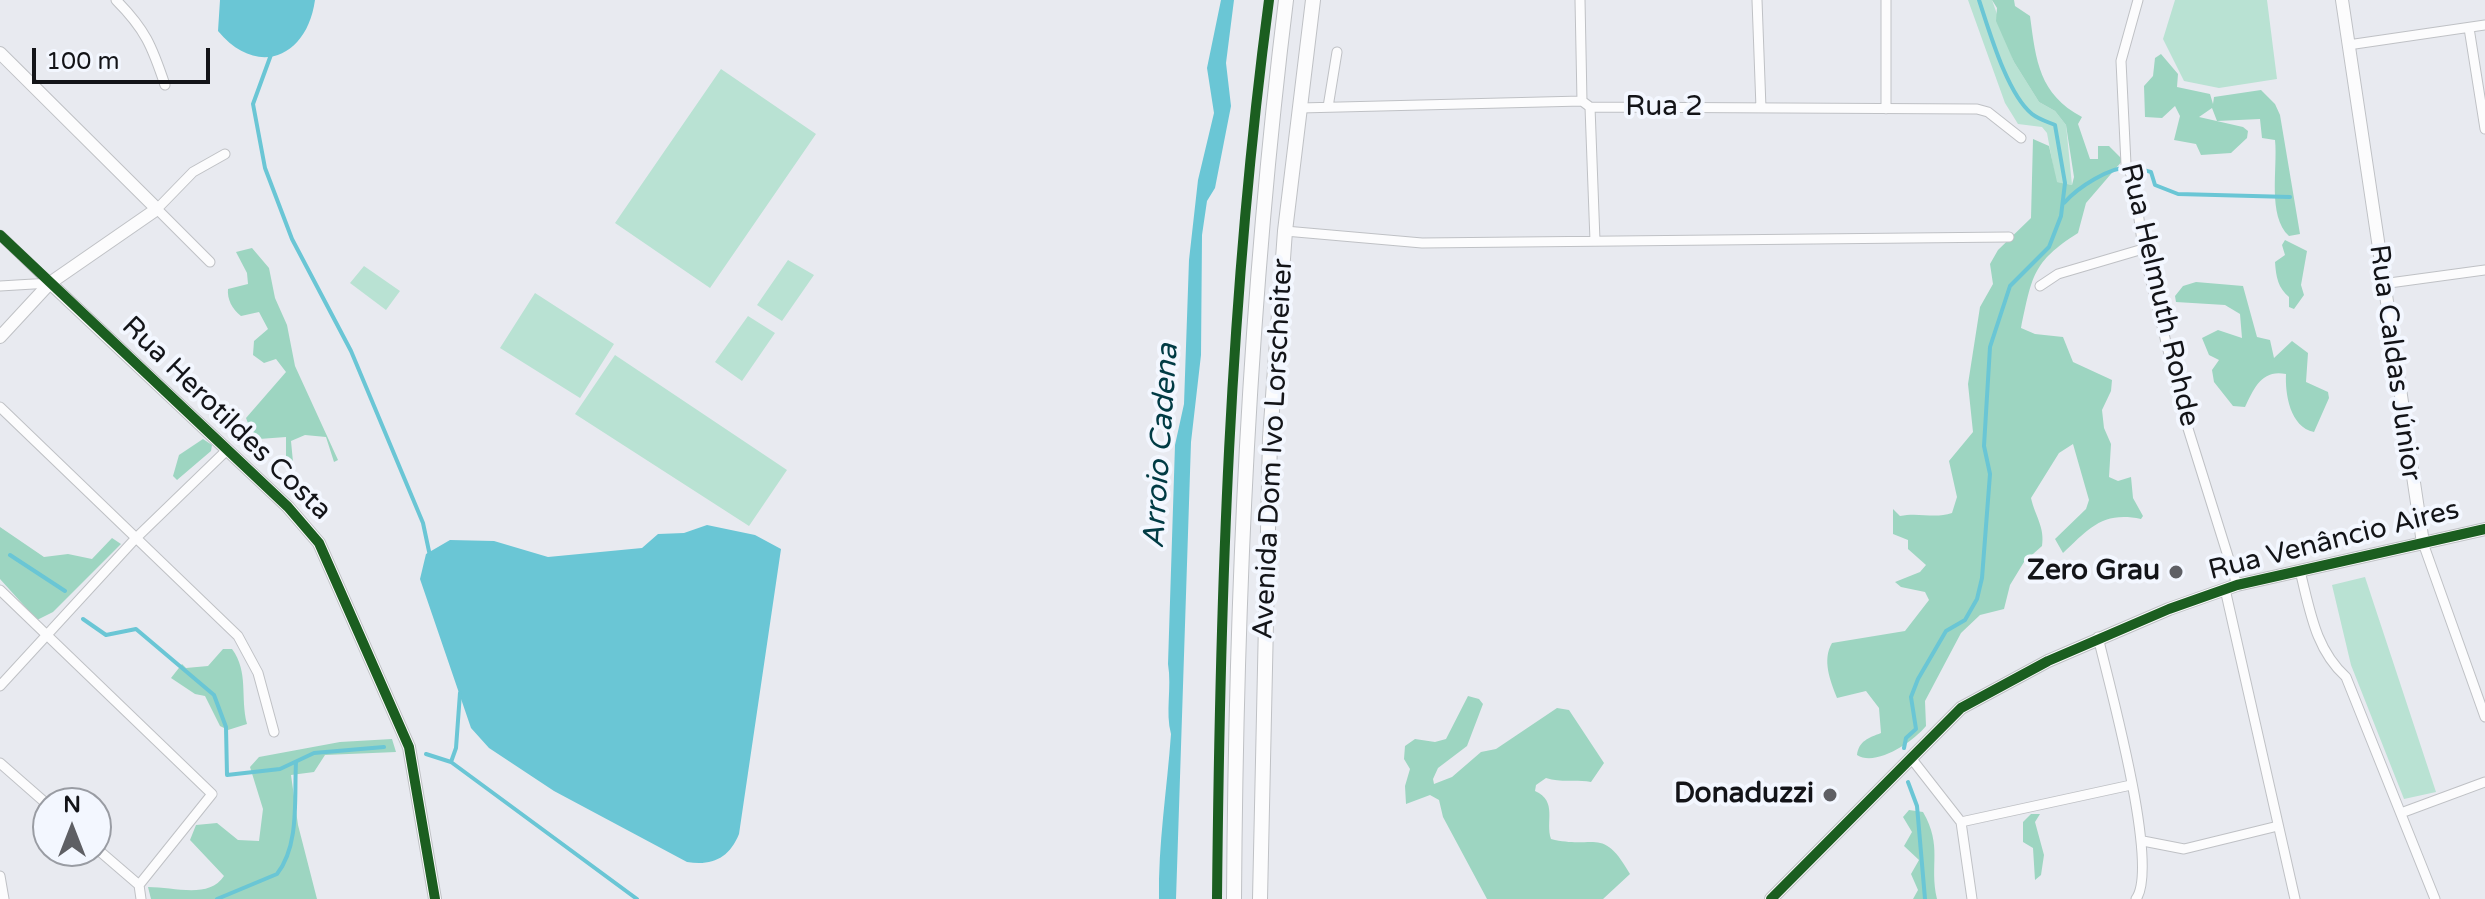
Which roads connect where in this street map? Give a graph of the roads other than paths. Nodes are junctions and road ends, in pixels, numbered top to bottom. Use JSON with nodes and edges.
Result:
{"nodes":[{"id":1,"x":116,"y":0,"type":"edge"},
{"id":2,"x":1286,"y":0,"type":"edge"},
{"id":3,"x":1313,"y":0,"type":"edge"},
{"id":4,"x":1580,"y":0,"type":"edge"},
{"id":5,"x":1757,"y":0,"type":"edge"},
{"id":6,"x":1886,"y":0,"type":"edge"},
{"id":7,"x":2138,"y":0,"type":"edge"},
{"id":8,"x":2342,"y":0,"type":"edge"},
{"id":9,"x":2485,"y":25,"type":"edge"},
{"id":10,"x":2469,"y":28,"type":"junction"},
{"id":11,"x":2348,"y":45,"type":"junction"},
{"id":12,"x":1337,"y":52,"type":"dead end"},
{"id":13,"x":0,"y":53,"type":"edge"},
{"id":14,"x":165,"y":85,"type":"dead end"},
{"id":15,"x":1586,"y":104,"type":"junction"},
{"id":16,"x":1328,"y":107,"type":"junction"},
{"id":17,"x":1300,"y":108,"type":"junction"},
{"id":18,"x":1761,"y":108,"type":"junction"},
{"id":19,"x":1886,"y":109,"type":"junction"},
{"id":20,"x":2485,"y":129,"type":"edge"},
{"id":21,"x":2021,"y":138,"type":"dead end"},
{"id":22,"x":225,"y":154,"type":"dead end"},
{"id":23,"x":157,"y":209,"type":"junction"},
{"id":24,"x":1285,"y":231,"type":"junction"},
{"id":25,"x":0,"y":235,"type":"edge"},
{"id":26,"x":2009,"y":237,"type":"dead end"},
{"id":27,"x":1595,"y":241,"type":"junction"},
{"id":28,"x":2143,"y":249,"type":"junction"},
{"id":29,"x":210,"y":262,"type":"dead end"},
{"id":30,"x":2485,"y":270,"type":"edge"},
{"id":31,"x":50,"y":283,"type":"junction"},
{"id":32,"x":2382,"y":284,"type":"junction"},
{"id":33,"x":0,"y":286,"type":"edge"},
{"id":34,"x":2040,"y":286,"type":"dead end"},
{"id":35,"x":0,"y":337,"type":"edge"},
{"id":36,"x":0,"y":407,"type":"edge"},
{"id":37,"x":227,"y":450,"type":"junction"},
{"id":38,"x":2485,"y":529,"type":"edge"},
{"id":39,"x":135,"y":539,"type":"junction"},
{"id":40,"x":2423,"y":543,"type":"junction"},
{"id":41,"x":2300,"y":571,"type":"junction"},
{"id":42,"x":2231,"y":587,"type":"junction"},
{"id":43,"x":0,"y":590,"type":"edge"},
{"id":44,"x":47,"y":635,"type":"junction"},
{"id":45,"x":2098,"y":637,"type":"junction"},
{"id":46,"x":0,"y":686,"type":"edge"},
{"id":47,"x":2485,"y":717,"type":"edge"},
{"id":48,"x":274,"y":732,"type":"dead end"},
{"id":49,"x":1911,"y":758,"type":"junction"},
{"id":50,"x":0,"y":763,"type":"edge"},
{"id":51,"x":2485,"y":782,"type":"edge"},
{"id":52,"x":2131,"y":785,"type":"junction"},
{"id":53,"x":32,"y":791,"type":"edge"},
{"id":54,"x":2401,"y":813,"type":"junction"},
{"id":55,"x":1961,"y":822,"type":"junction"},
{"id":56,"x":2278,"y":826,"type":"junction"},
{"id":57,"x":2143,"y":841,"type":"junction"},
{"id":58,"x":112,"y":862,"type":"edge"},
{"id":59,"x":0,"y":876,"type":"edge"},
{"id":60,"x":139,"y":885,"type":"junction"},
{"id":61,"x":4,"y":899,"type":"edge"},
{"id":62,"x":141,"y":899,"type":"edge"},
{"id":63,"x":435,"y":899,"type":"edge"},
{"id":64,"x":1234,"y":899,"type":"edge"},
{"id":65,"x":1260,"y":899,"type":"edge"},
{"id":66,"x":1771,"y":899,"type":"edge"},
{"id":67,"x":1972,"y":899,"type":"edge"},
{"id":68,"x":2136,"y":899,"type":"edge"},
{"id":69,"x":2295,"y":899,"type":"edge"},
{"id":70,"x":2435,"y":899,"type":"edge"}],
"edges":[{"from":1,"to":14,"type":"street"},
{"from":2,"to":64,"type":"main road","name":"Avenida Dom Ivo Lorscheiter"},
{"from":3,"to":17,"type":"main road","name":"Avenida Dom Ivo Lorscheiter"},
{"from":4,"to":15,"type":"street"},
{"from":5,"to":18,"type":"street"},
{"from":6,"to":19,"type":"street"},
{"from":7,"to":28,"type":"street","name":"Rua Helmuth Rohde"},
{"from":8,"to":11,"type":"street","name":"Rua Caldas Júnior"},
{"from":9,"to":10,"type":"street"},
{"from":10,"to":11,"type":"street"},
{"from":10,"to":20,"type":"street"},
{"from":11,"to":32,"type":"street","name":"Rua Caldas Júnior"},
{"from":12,"to":16,"type":"street"},
{"from":13,"to":23,"type":"street"},
{"from":15,"to":16,"type":"street","name":"Rua 2"},
{"from":15,"to":18,"type":"street","name":"Rua 2"},
{"from":15,"to":27,"type":"street"},
{"from":16,"to":17,"type":"street","name":"Rua 2"},
{"from":17,"to":24,"type":"main road","name":"Avenida Dom Ivo Lorscheiter"},
{"from":18,"to":19,"type":"street","name":"Rua 2"},
{"from":19,"to":21,"type":"street","name":"Rua 2"},
{"from":22,"to":23,"type":"street"},
{"from":23,"to":29,"type":"street"},
{"from":23,"to":31,"type":"street"},
{"from":24,"to":27,"type":"street"},
{"from":24,"to":65,"type":"main road","name":"Avenida Dom Ivo Lorscheiter"},
{"from":25,"to":31,"type":"street","name":"Rua Herotildes Costa"},
{"from":26,"to":27,"type":"street"},
{"from":28,"to":34,"type":"street"},
{"from":28,"to":42,"type":"street","name":"Rua Helmuth Rohde"},
{"from":30,"to":32,"type":"street"},
{"from":31,"to":33,"type":"street"},
{"from":31,"to":35,"type":"street"},
{"from":31,"to":37,"type":"street","name":"Rua Herotildes Costa"},
{"from":32,"to":40,"type":"street","name":"Rua Caldas Júnior"},
{"from":36,"to":39,"type":"street"},
{"from":37,"to":39,"type":"street"},
{"from":37,"to":63,"type":"street","name":"Rua Herotildes Costa"},
{"from":38,"to":40,"type":"street","name":"Rua Venâncio Aires"},
{"from":39,"to":44,"type":"street"},
{"from":39,"to":48,"type":"street"},
{"from":40,"to":41,"type":"street","name":"Rua Venâncio Aires"},
{"from":40,"to":47,"type":"street","name":"Rua Caldas Júnior"},
{"from":41,"to":42,"type":"street","name":"Rua Venâncio Aires"},
{"from":41,"to":54,"type":"street"},
{"from":42,"to":45,"type":"street","name":"Rua Venâncio Aires"},
{"from":42,"to":56,"type":"street","name":"Rua Helmuth Rohde"},
{"from":43,"to":44,"type":"street"},
{"from":44,"to":46,"type":"street"},
{"from":44,"to":60,"type":"street"},
{"from":45,"to":49,"type":"street","name":"Rua Venâncio Aires"},
{"from":45,"to":52,"type":"street"},
{"from":49,"to":55,"type":"street"},
{"from":49,"to":66,"type":"street","name":"Rua Venâncio Aires"},
{"from":50,"to":53,"type":"street"},
{"from":51,"to":54,"type":"street"},
{"from":52,"to":55,"type":"street"},
{"from":52,"to":57,"type":"street"},
{"from":54,"to":70,"type":"street"},
{"from":55,"to":67,"type":"street"},
{"from":56,"to":57,"type":"street"},
{"from":56,"to":69,"type":"street","name":"Rua Helmuth Rohde"},
{"from":57,"to":68,"type":"street"},
{"from":58,"to":60,"type":"street"},
{"from":59,"to":61,"type":"street"},
{"from":60,"to":62,"type":"street"}]}
